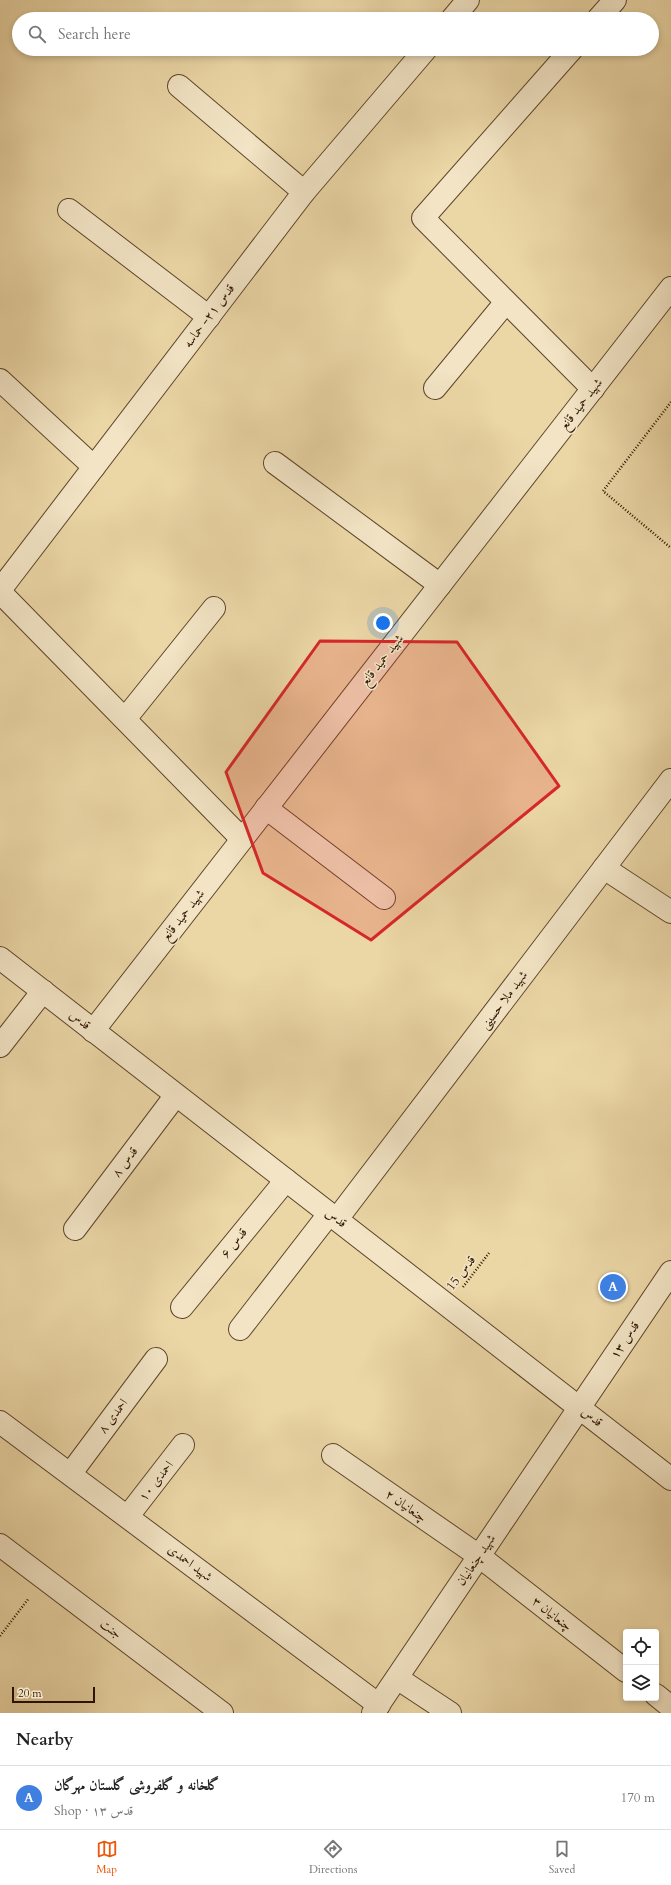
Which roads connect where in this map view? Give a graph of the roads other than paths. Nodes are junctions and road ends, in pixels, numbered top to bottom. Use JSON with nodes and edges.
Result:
{"nodes":[{"id":1,"x":468,"y":0,"type":"edge"},
{"id":2,"x":615,"y":0,"type":"edge"},
{"id":3,"x":458,"y":12,"type":"edge"},
{"id":4,"x":604,"y":12,"type":"edge"},
{"id":5,"x":420,"y":56,"type":"edge"},
{"id":6,"x":566,"y":56,"type":"edge"},
{"id":7,"x":179,"y":86,"type":"dead end"},
{"id":8,"x":304,"y":192,"type":"junction"},
{"id":9,"x":69,"y":210,"type":"dead end"},
{"id":10,"x":671,"y":288,"type":"edge"},
{"id":11,"x":506,"y":302,"type":"junction"},
{"id":12,"x":209,"y":317,"type":"junction"},
{"id":13,"x":0,"y":380,"type":"edge"},
{"id":14,"x":435,"y":388,"type":"dead end"},
{"id":15,"x":593,"y":389,"type":"junction"},
{"id":16,"x":275,"y":462,"type":"dead end"},
{"id":17,"x":94,"y":467,"type":"junction"},
{"id":18,"x":440,"y":585,"type":"junction"},
{"id":19,"x":0,"y":591,"type":"edge"},
{"id":20,"x":214,"y":608,"type":"dead end"},
{"id":21,"x":125,"y":719,"type":"junction"},
{"id":22,"x":671,"y":780,"type":"edge"},
{"id":23,"x":266,"y":808,"type":"junction"},
{"id":24,"x":242,"y":839,"type":"junction"},
{"id":25,"x":604,"y":868,"type":"junction"},
{"id":26,"x":384,"y":898,"type":"dead end"},
{"id":27,"x":671,"y":912,"type":"edge"},
{"id":28,"x":0,"y":958,"type":"edge"},
{"id":29,"x":43,"y":991,"type":"junction"},
{"id":30,"x":93,"y":1031,"type":"junction"},
{"id":31,"x":0,"y":1046,"type":"edge"},
{"id":32,"x":176,"y":1095,"type":"junction"},
{"id":33,"x":286,"y":1180,"type":"junction"},
{"id":34,"x":333,"y":1217,"type":"junction"},
{"id":35,"x":75,"y":1229,"type":"dead end"},
{"id":36,"x":671,"y":1272,"type":"edge"},
{"id":37,"x":182,"y":1306,"type":"dead end"},
{"id":38,"x":240,"y":1329,"type":"dead end"},
{"id":39,"x":156,"y":1359,"type":"dead end"},
{"id":40,"x":579,"y":1408,"type":"junction"},
{"id":41,"x":0,"y":1422,"type":"edge"},
{"id":42,"x":184,"y":1445,"type":"dead end"},
{"id":43,"x":333,"y":1455,"type":"dead end"},
{"id":44,"x":71,"y":1473,"type":"junction"},
{"id":45,"x":671,"y":1479,"type":"edge"},
{"id":46,"x":128,"y":1516,"type":"junction"},
{"id":47,"x":0,"y":1544,"type":"edge"},
{"id":48,"x":479,"y":1556,"type":"junction"},
{"id":49,"x":623,"y":1669,"type":"edge"},
{"id":50,"x":397,"y":1678,"type":"junction"},
{"id":51,"x":659,"y":1697,"type":"edge"},
{"id":52,"x":671,"y":1706,"type":"edge"},
{"id":53,"x":376,"y":1709,"type":"edge"},
{"id":54,"x":222,"y":1713,"type":"edge"},
{"id":55,"x":450,"y":1713,"type":"edge"}],
"edges":[{"from":1,"to":3,"type":"street"},
{"from":2,"to":4,"type":"street"},
{"from":5,"to":8,"type":"street","name":"قدس ۲۱- حماسه"},
{"from":6,"to":11,"type":"street"},
{"from":7,"to":8,"type":"street"},
{"from":8,"to":12,"type":"street","name":"قدس ۲۱- حماسه"},
{"from":9,"to":12,"type":"street"},
{"from":10,"to":15,"type":"street","name":"شهید حمید قانع"},
{"from":11,"to":14,"type":"street"},
{"from":11,"to":15,"type":"street"},
{"from":12,"to":17,"type":"street","name":"قدس ۲۱- حماسه"},
{"from":13,"to":17,"type":"street"},
{"from":15,"to":18,"type":"street","name":"شهید حمید قانع"},
{"from":16,"to":18,"type":"street"},
{"from":17,"to":19,"type":"street","name":"قدس ۲۱- حماسه"},
{"from":18,"to":23,"type":"street","name":"شهید حمید قانع"},
{"from":19,"to":21,"type":"street"},
{"from":20,"to":21,"type":"street"},
{"from":21,"to":24,"type":"street"},
{"from":22,"to":25,"type":"street","name":"شهید ملا حسینی"},
{"from":23,"to":24,"type":"street","name":"شهید حمید قانع"},
{"from":23,"to":26,"type":"street"},
{"from":24,"to":30,"type":"street","name":"شهید حمید قانع"},
{"from":25,"to":27,"type":"street"},
{"from":25,"to":34,"type":"street","name":"شهید ملا حسینی"},
{"from":28,"to":29,"type":"street","name":"قدس"},
{"from":29,"to":30,"type":"street","name":"قدس"},
{"from":29,"to":31,"type":"street"},
{"from":30,"to":32,"type":"street","name":"قدس"},
{"from":32,"to":33,"type":"street","name":"قدس"},
{"from":32,"to":35,"type":"street","name":"قدس ۸"},
{"from":33,"to":34,"type":"street","name":"قدس"},
{"from":33,"to":37,"type":"street","name":"قدس ۶"},
{"from":34,"to":38,"type":"street","name":"شهید ملا حسینی"},
{"from":34,"to":40,"type":"street","name":"قدس"},
{"from":36,"to":40,"type":"street","name":"قدس ۱۳"},
{"from":39,"to":44,"type":"street","name":"احمدی ۸"},
{"from":40,"to":45,"type":"street","name":"قدس"},
{"from":40,"to":48,"type":"street","name":"شهید چنعانیان"},
{"from":41,"to":44,"type":"street","name":"شهید احمدی"},
{"from":42,"to":46,"type":"street","name":"احمدی ۱۰"},
{"from":43,"to":48,"type":"street","name":"چنعانیان ۲"},
{"from":44,"to":46,"type":"street","name":"شهید احمدی"},
{"from":46,"to":53,"type":"street","name":"شهید احمدی"},
{"from":47,"to":54,"type":"street","name":"جنت"},
{"from":48,"to":49,"type":"street","name":"چنعانیان ۳"},
{"from":48,"to":50,"type":"street","name":"شهید چنعانیان"},
{"from":50,"to":53,"type":"street","name":"شهید چنعانیان"},
{"from":50,"to":55,"type":"street"},
{"from":51,"to":52,"type":"street"}]}
